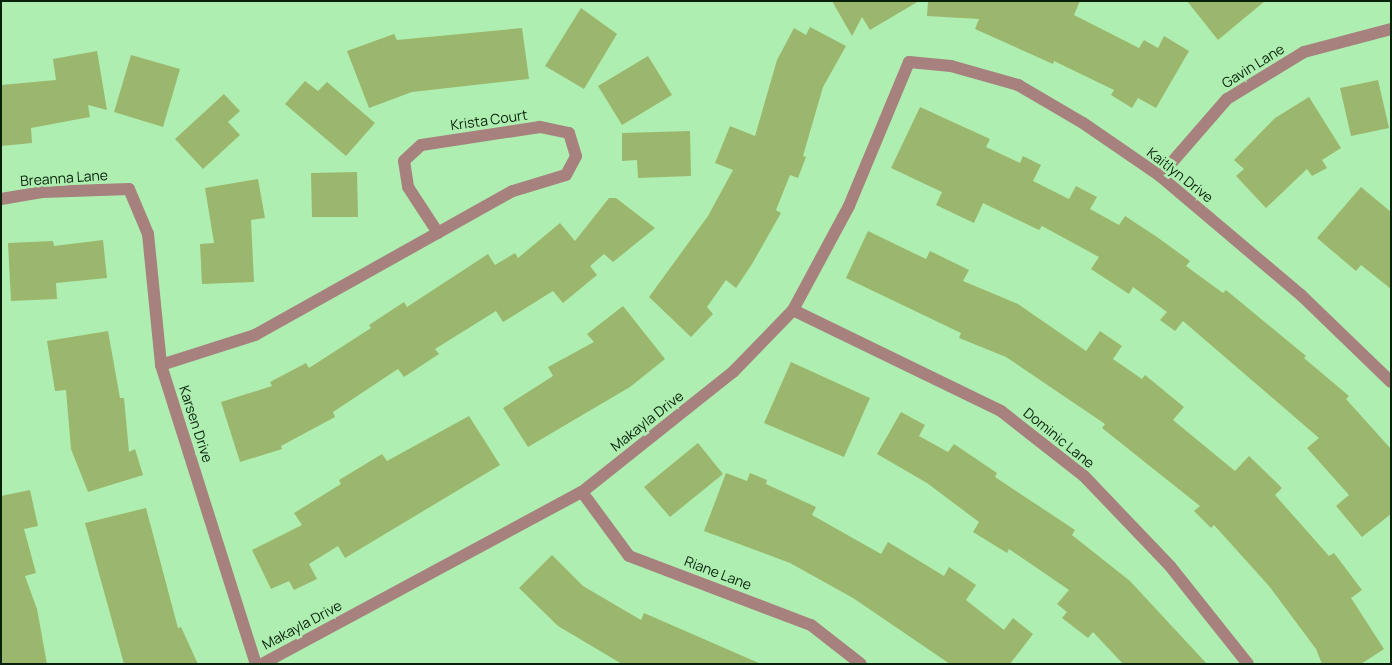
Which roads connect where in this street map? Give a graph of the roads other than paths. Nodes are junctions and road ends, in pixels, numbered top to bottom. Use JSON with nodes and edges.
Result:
{"nodes":[{"id":1,"x":1391,"y":29,"type":"edge"},
{"id":2,"x":910,"y":62,"type":"joint"},
{"id":3,"x":1160,"y":176,"type":"junction"},
{"id":4,"x":129,"y":189,"type":"joint"},
{"id":5,"x":1,"y":199,"type":"edge"},
{"id":6,"x":438,"y":233,"type":"junction"},
{"id":7,"x":793,"y":310,"type":"junction"},
{"id":8,"x":161,"y":365,"type":"junction"},
{"id":9,"x":1391,"y":382,"type":"edge"},
{"id":10,"x":582,"y":492,"type":"junction"},
{"id":11,"x":256,"y":664,"type":"edge"},
{"id":12,"x":262,"y":664,"type":"edge"},
{"id":13,"x":861,"y":664,"type":"edge"},
{"id":14,"x":1248,"y":664,"type":"edge"}],
"edges":[{"from":1,"to":3,"type":"street","name":"Gavin Lane"},
{"from":2,"to":3,"type":"street","name":"Kaitlyn Drive"},
{"from":2,"to":7,"type":"street","name":"Makayla Drive"},
{"from":3,"to":9,"type":"street","name":"Kaitlyn Drive"},
{"from":4,"to":5,"type":"street","name":"Breanna Lane"},
{"from":4,"to":8,"type":"street","name":"Karsen Drive"},
{"from":6,"to":6,"type":"street","name":"Krista Court"},
{"from":6,"to":8,"type":"street","name":"Krista Court"},
{"from":7,"to":10,"type":"street","name":"Makayla Drive"},
{"from":7,"to":14,"type":"street","name":"Dominic Lane"},
{"from":8,"to":11,"type":"street","name":"Karsen Drive"},
{"from":10,"to":12,"type":"street","name":"Makayla Drive"},
{"from":10,"to":13,"type":"street","name":"Riane Lane"}]}
